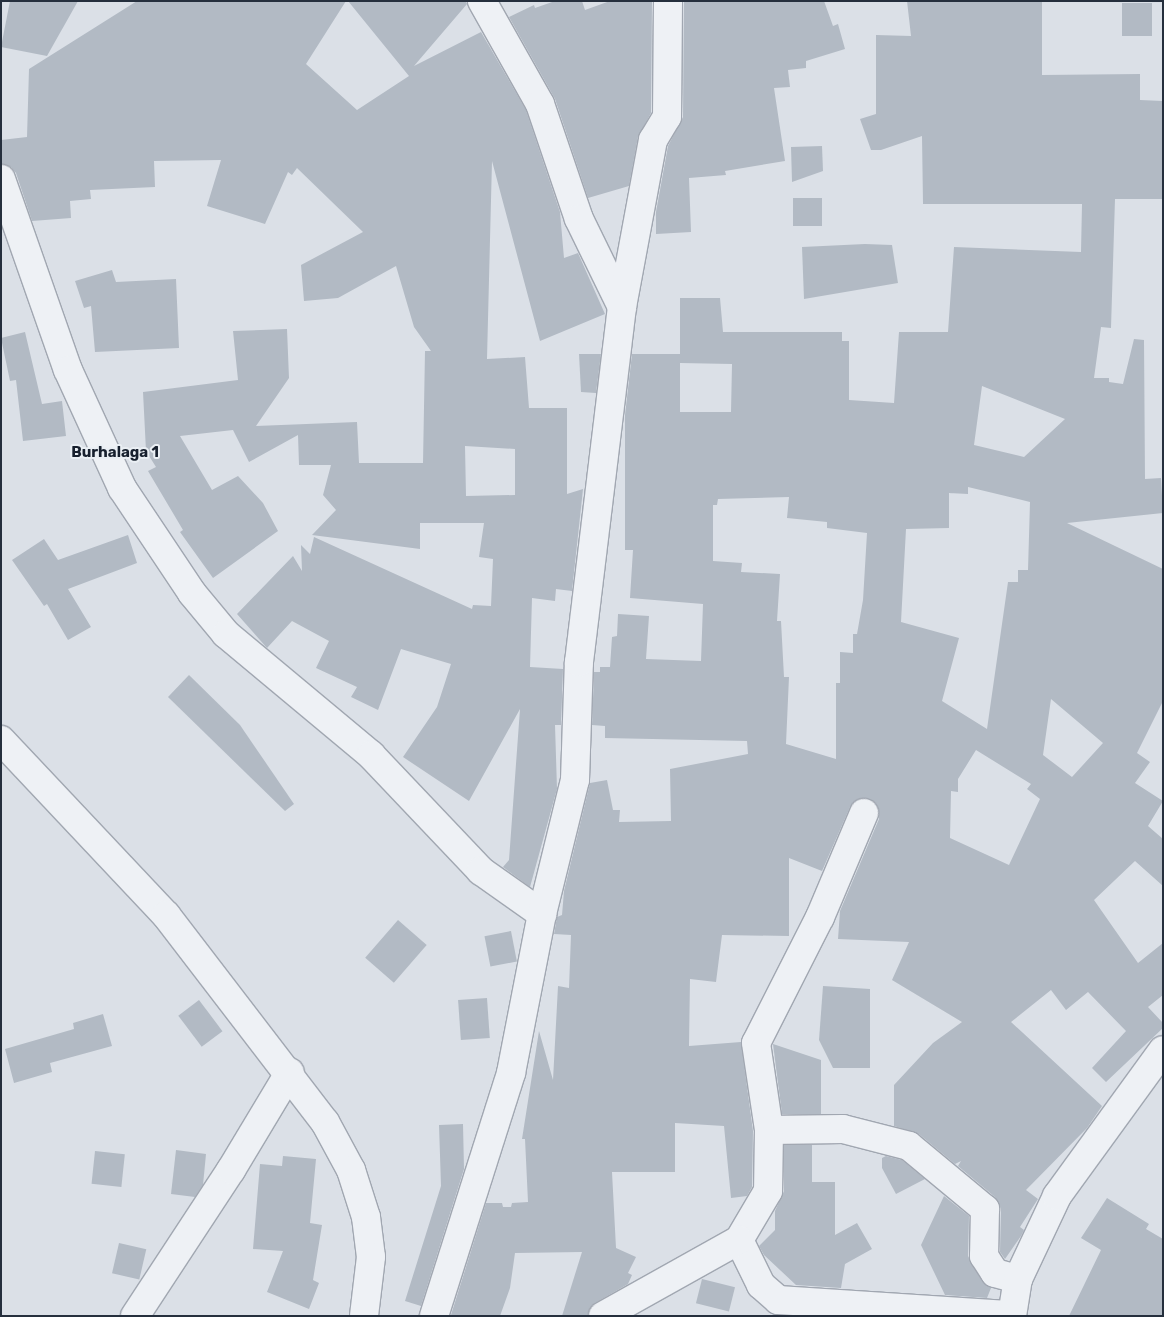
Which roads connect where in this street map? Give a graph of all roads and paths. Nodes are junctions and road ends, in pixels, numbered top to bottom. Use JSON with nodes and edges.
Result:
{"nodes":[{"id":1,"x":482,"y":1,"type":"edge"},
{"id":2,"x":668,"y":1,"type":"edge"},
{"id":3,"x":1,"y":179,"type":"edge"},
{"id":4,"x":622,"y":307,"type":"junction"},
{"id":5,"x":1,"y":740,"type":"edge"},
{"id":6,"x":864,"y":812,"type":"dead end"},
{"id":7,"x":542,"y":914,"type":"junction"},
{"id":8,"x":1163,"y":1050,"type":"edge"},
{"id":9,"x":290,"y":1072,"type":"junction"},
{"id":10,"x":769,"y":1130,"type":"junction"},
{"id":11,"x":739,"y":1240,"type":"junction"},
{"id":12,"x":1018,"y":1280,"type":"junction"},
{"id":13,"x":1012,"y":1315,"type":"edge"},
{"id":14,"x":134,"y":1316,"type":"edge"},
{"id":15,"x":364,"y":1316,"type":"edge"},
{"id":16,"x":434,"y":1316,"type":"edge"},
{"id":17,"x":602,"y":1316,"type":"edge"}],
"edges":[{"from":1,"to":4,"type":"street"},
{"from":2,"to":4,"type":"street"},
{"from":3,"to":7,"type":"street"},
{"from":4,"to":7,"type":"street"},
{"from":5,"to":9,"type":"street"},
{"from":6,"to":10,"type":"street"},
{"from":7,"to":16,"type":"street"},
{"from":8,"to":12,"type":"street"},
{"from":9,"to":14,"type":"street"},
{"from":9,"to":15,"type":"street"},
{"from":10,"to":11,"type":"street"},
{"from":10,"to":12,"type":"street"},
{"from":11,"to":13,"type":"street"},
{"from":11,"to":17,"type":"street"},
{"from":12,"to":13,"type":"street"}]}
